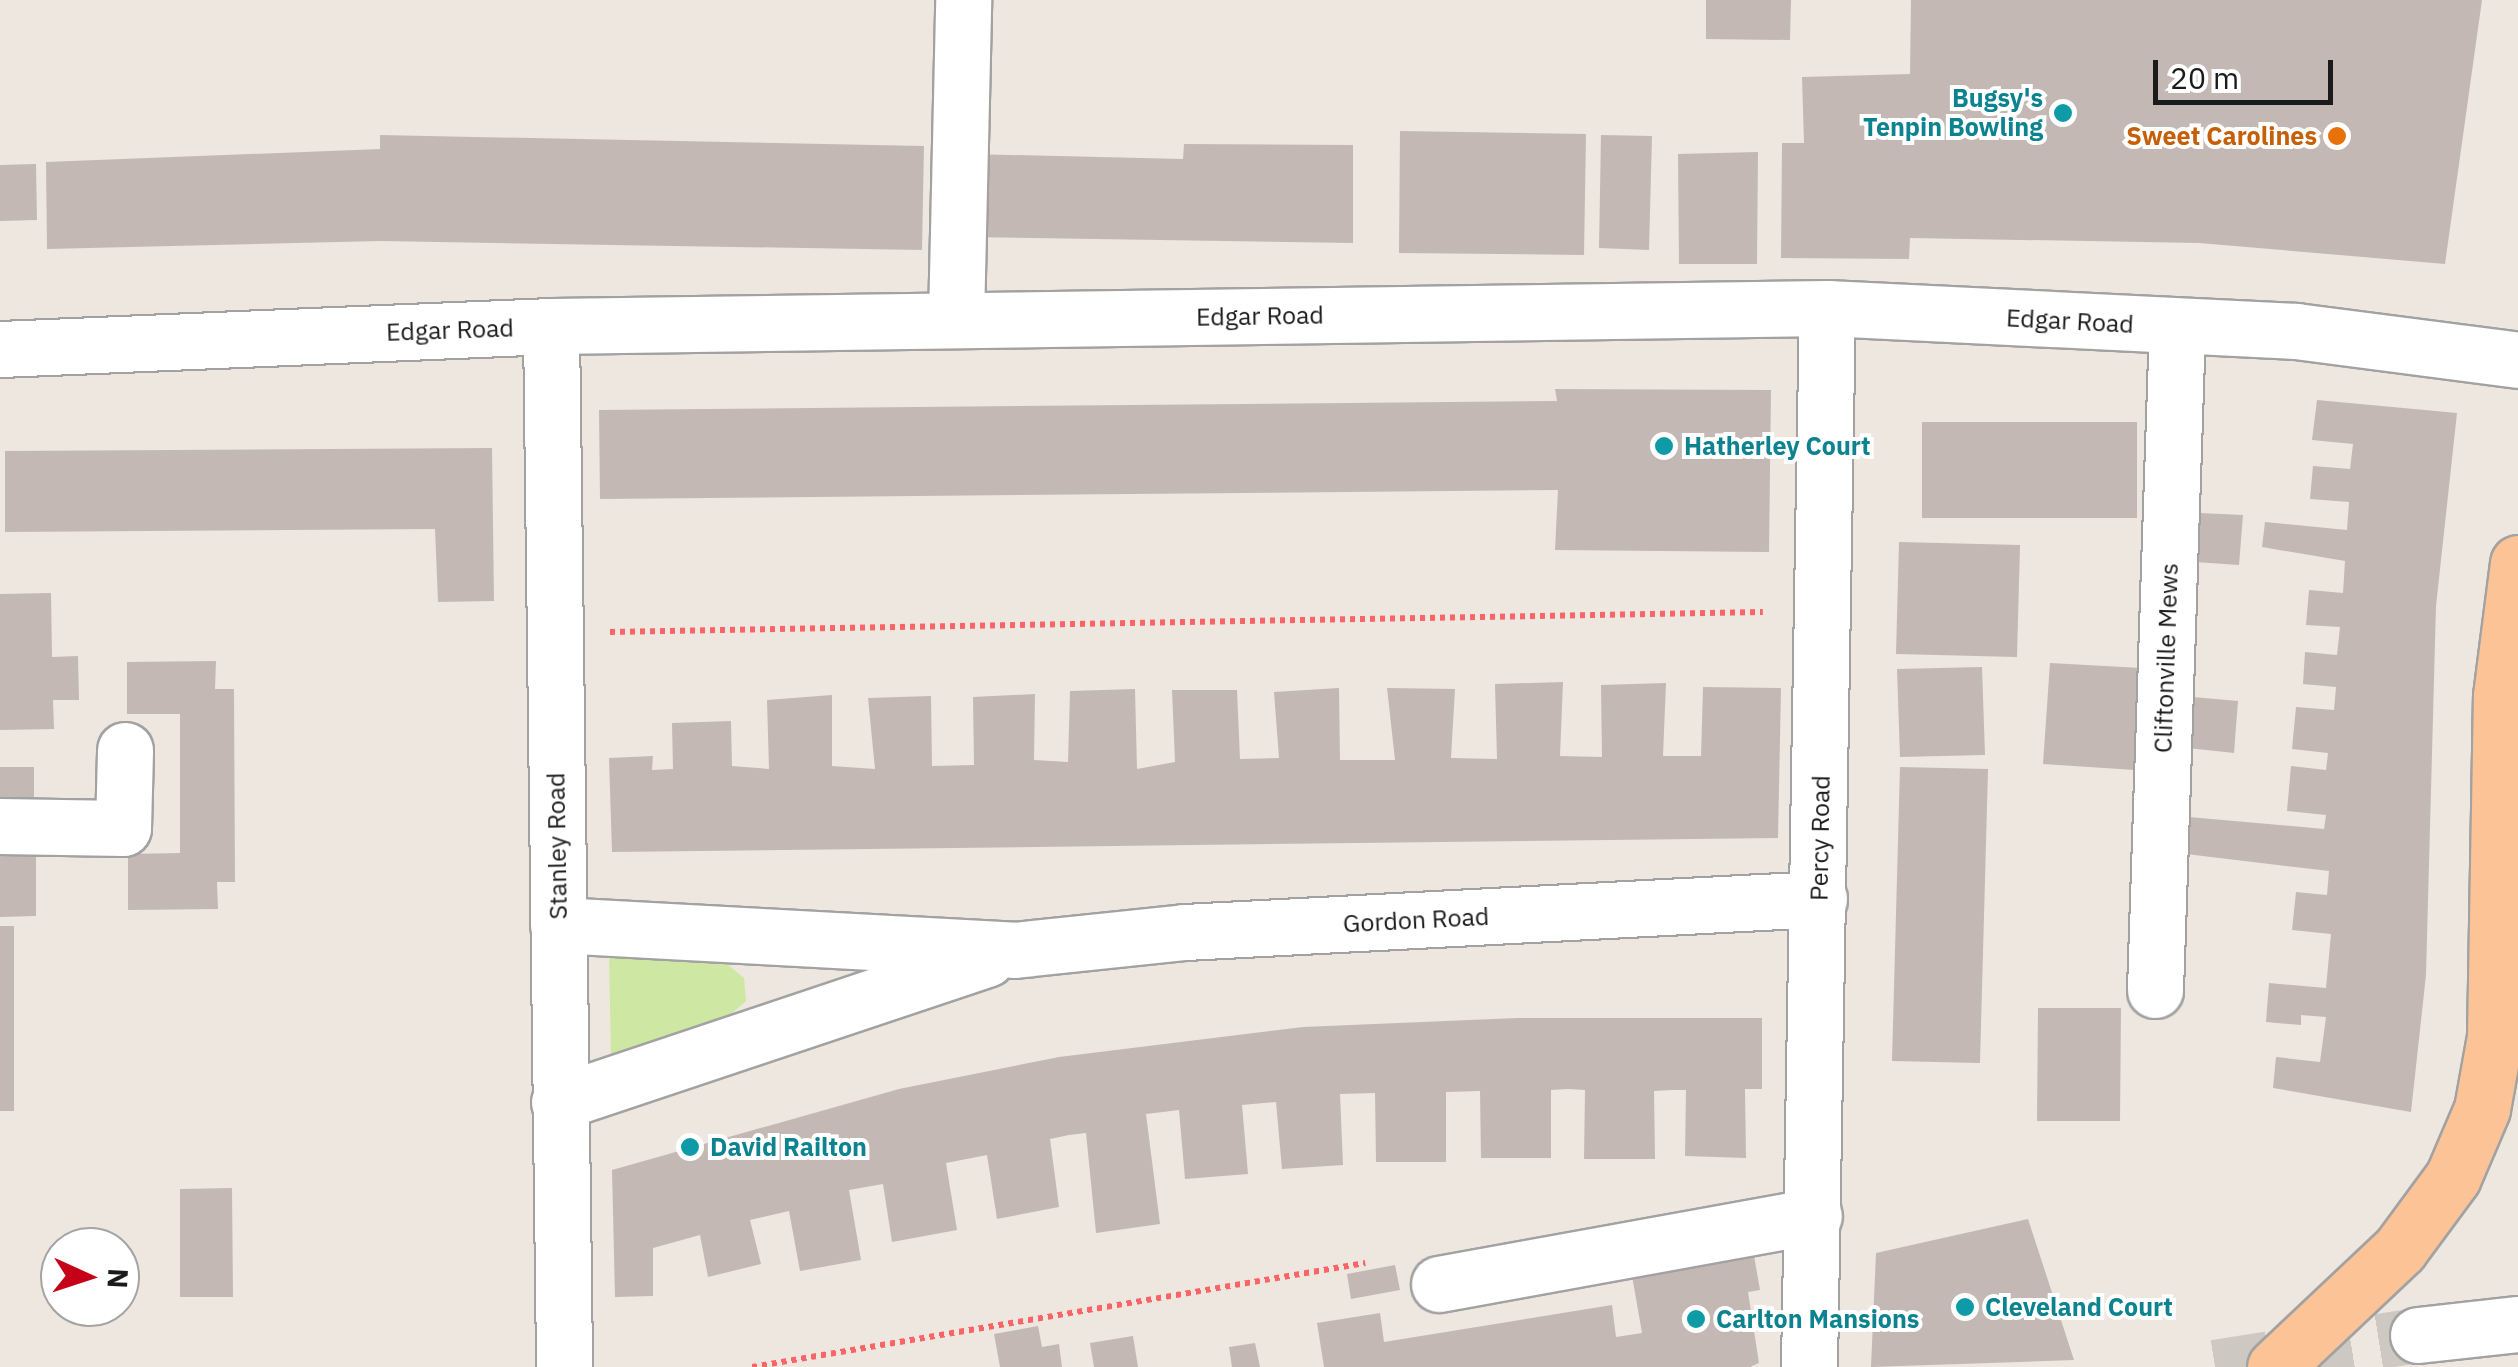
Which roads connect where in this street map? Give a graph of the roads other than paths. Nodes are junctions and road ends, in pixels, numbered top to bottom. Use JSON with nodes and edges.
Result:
{"nodes":[{"id":1,"x":963,"y":0,"type":"edge"},
{"id":2,"x":1826,"y":308,"type":"junction"},
{"id":3,"x":956,"y":320,"type":"junction"},
{"id":4,"x":551,"y":326,"type":"junction"},
{"id":5,"x":2177,"y":327,"type":"junction"},
{"id":6,"x":0,"y":349,"type":"edge"},
{"id":7,"x":2518,"y":360,"type":"edge"},
{"id":8,"x":2518,"y":563,"type":"edge"},
{"id":9,"x":126,"y":750,"type":"dead end"},
{"id":10,"x":0,"y":826,"type":"edge"},
{"id":11,"x":1819,"y":899,"type":"junction"},
{"id":12,"x":558,"y":925,"type":"junction"},
{"id":13,"x":1014,"y":950,"type":"junction"},
{"id":14,"x":2154,"y":990,"type":"dead end"},
{"id":15,"x":560,"y":1102,"type":"junction"},
{"id":16,"x":1814,"y":1216,"type":"junction"},
{"id":17,"x":1439,"y":1284,"type":"dead end"},
{"id":18,"x":2518,"y":1324,"type":"edge"},
{"id":19,"x":2418,"y":1336,"type":"tunnel mouth"},
{"id":20,"x":564,"y":1367,"type":"edge"},
{"id":21,"x":1809,"y":1367,"type":"edge"},
{"id":22,"x":2274,"y":1367,"type":"edge"}],
"edges":[{"from":1,"to":3,"type":"street"},
{"from":2,"to":3,"type":"street","name":"Edgar Road"},
{"from":2,"to":5,"type":"street","name":"Edgar Road"},
{"from":2,"to":11,"type":"street","name":"Percy Road"},
{"from":3,"to":4,"type":"street","name":"Edgar Road"},
{"from":4,"to":6,"type":"street","name":"Edgar Road"},
{"from":4,"to":12,"type":"street","name":"Stanley Road"},
{"from":5,"to":7,"type":"street","name":"Edgar Road"},
{"from":5,"to":14,"type":"street","name":"Cliftonville Mews"},
{"from":8,"to":22,"type":"main road"},
{"from":9,"to":10,"type":"street"},
{"from":11,"to":13,"type":"street","name":"Gordon Road"},
{"from":11,"to":16,"type":"street","name":"Percy Road"},
{"from":12,"to":13,"type":"street","name":"Gordon Road"},
{"from":12,"to":15,"type":"street","name":"Stanley Road"},
{"from":13,"to":15,"type":"street","name":"Gordon Road"},
{"from":15,"to":20,"type":"street","name":"Stanley Road"},
{"from":16,"to":17,"type":"street"},
{"from":16,"to":21,"type":"street","name":"Percy Road"},
{"from":18,"to":19,"type":"street"}]}
